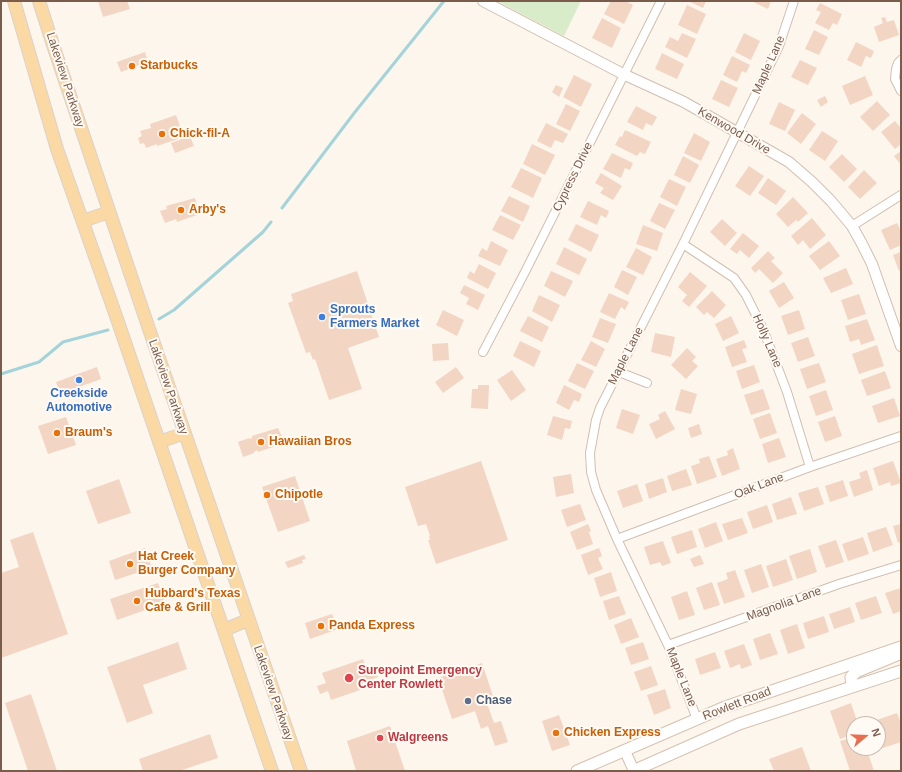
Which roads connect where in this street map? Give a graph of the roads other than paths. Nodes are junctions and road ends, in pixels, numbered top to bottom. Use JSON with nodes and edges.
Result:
{"nodes":[{"id":1,"x":14,"y":1,"type":"edge"},
{"id":2,"x":39,"y":1,"type":"edge"},
{"id":3,"x":483,"y":1,"type":"edge"},
{"id":4,"x":661,"y":1,"type":"edge"},
{"id":5,"x":794,"y":1,"type":"edge"},
{"id":6,"x":901,"y":60,"type":"edge"},
{"id":7,"x":623,"y":74,"type":"junction"},
{"id":8,"x":901,"y":91,"type":"edge"},
{"id":9,"x":737,"y":133,"type":"junction"},
{"id":10,"x":901,"y":195,"type":"edge"},
{"id":11,"x":109,"y":212,"type":"junction"},
{"id":12,"x":82,"y":221,"type":"junction"},
{"id":13,"x":852,"y":226,"type":"junction"},
{"id":14,"x":683,"y":244,"type":"junction"},
{"id":15,"x":901,"y":346,"type":"edge"},
{"id":16,"x":483,"y":352,"type":"dead end"},
{"id":17,"x":618,"y":372,"type":"junction"},
{"id":18,"x":647,"y":383,"type":"dead end"},
{"id":19,"x":185,"y":434,"type":"junction"},
{"id":20,"x":901,"y":436,"type":"edge"},
{"id":21,"x":159,"y":442,"type":"junction"},
{"id":22,"x":810,"y":467,"type":"junction"},
{"id":23,"x":617,"y":539,"type":"junction"},
{"id":24,"x":901,"y":565,"type":"edge"},
{"id":25,"x":248,"y":620,"type":"junction"},
{"id":26,"x":224,"y":630,"type":"junction"},
{"id":27,"x":668,"y":645,"type":"junction"},
{"id":28,"x":901,"y":647,"type":"edge"},
{"id":29,"x":901,"y":653,"type":"edge"},
{"id":30,"x":901,"y":671,"type":"edge"},
{"id":31,"x":852,"y":687,"type":"junction"},
{"id":32,"x":697,"y":719,"type":"junction"},
{"id":33,"x":625,"y":751,"type":"junction"},
{"id":34,"x":272,"y":771,"type":"edge"},
{"id":35,"x":301,"y":771,"type":"edge"},
{"id":36,"x":577,"y":771,"type":"edge"},
{"id":37,"x":633,"y":771,"type":"edge"}],
"edges":[{"from":1,"to":12,"type":"main road"},
{"from":2,"to":11,"type":"main road","name":"Lakeview Parkway"},
{"from":3,"to":7,"type":"street","name":"Kenwood Drive"},
{"from":4,"to":7,"type":"street","name":"Cypress Drive"},
{"from":5,"to":9,"type":"street","name":"Maple Lane"},
{"from":6,"to":8,"type":"street"},
{"from":7,"to":9,"type":"street","name":"Kenwood Drive"},
{"from":7,"to":16,"type":"street","name":"Cypress Drive"},
{"from":9,"to":13,"type":"street","name":"Kenwood Drive"},
{"from":9,"to":14,"type":"street","name":"Maple Lane"},
{"from":10,"to":13,"type":"street"},
{"from":11,"to":12,"type":"main road"},
{"from":11,"to":19,"type":"main road","name":"Lakeview Parkway"},
{"from":12,"to":21,"type":"main road"},
{"from":13,"to":15,"type":"street","name":"Kenwood Drive"},
{"from":14,"to":17,"type":"street","name":"Maple Lane"},
{"from":14,"to":22,"type":"street","name":"Holly Lane"},
{"from":17,"to":18,"type":"street"},
{"from":17,"to":23,"type":"street","name":"Maple Lane"},
{"from":19,"to":21,"type":"main road"},
{"from":19,"to":25,"type":"main road","name":"Lakeview Parkway"},
{"from":20,"to":22,"type":"street","name":"Oak Lane"},
{"from":21,"to":26,"type":"main road"},
{"from":22,"to":23,"type":"street","name":"Oak Lane"},
{"from":23,"to":27,"type":"street","name":"Maple Lane"},
{"from":24,"to":27,"type":"street","name":"Magnolia Lane"},
{"from":25,"to":26,"type":"main road"},
{"from":25,"to":35,"type":"main road","name":"Lakeview Parkway"},
{"from":26,"to":34,"type":"main road"},
{"from":27,"to":32,"type":"street","name":"Maple Lane"},
{"from":28,"to":32,"type":"main road","name":"Rowlett Road"},
{"from":29,"to":31,"type":"main road"},
{"from":30,"to":31,"type":"main road","name":"Rowlett Road"},
{"from":31,"to":37,"type":"main road","name":"Rowlett Road"},
{"from":32,"to":33,"type":"main road","name":"Rowlett Road"},
{"from":33,"to":36,"type":"main road","name":"Rowlett Road"},
{"from":33,"to":37,"type":"street"}]}
